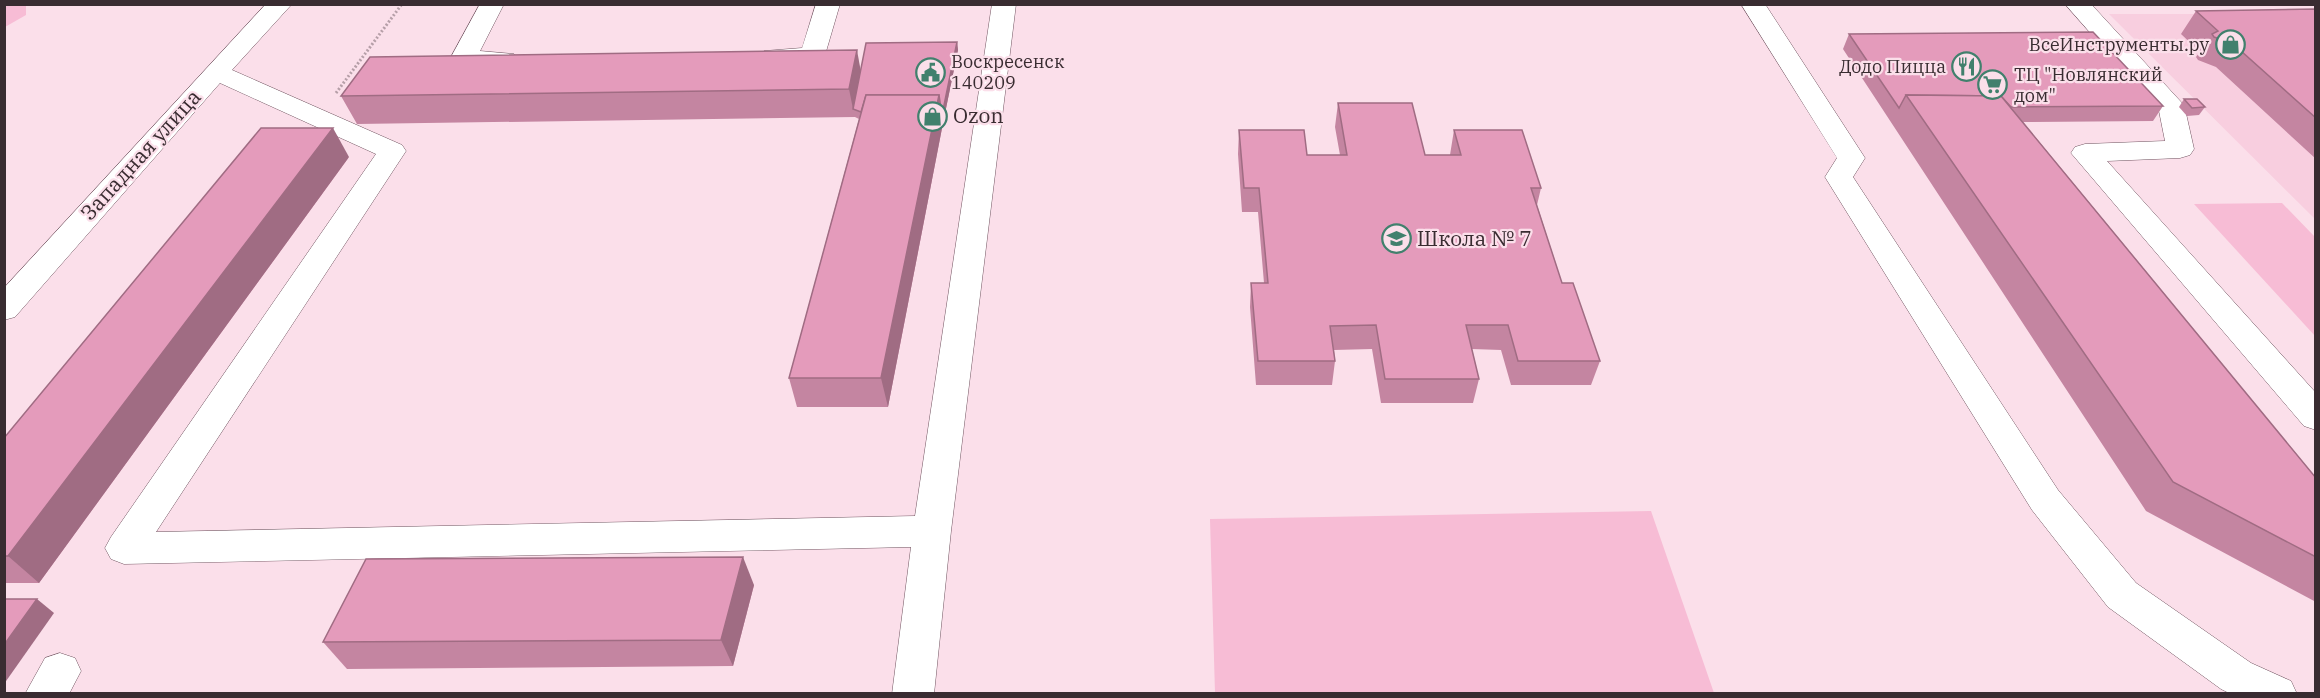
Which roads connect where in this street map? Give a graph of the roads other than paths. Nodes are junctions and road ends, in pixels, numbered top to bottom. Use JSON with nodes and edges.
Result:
{"nodes":[{"id":1,"x":280,"y":4,"type":"edge"},
{"id":2,"x":492,"y":4,"type":"edge"},
{"id":3,"x":828,"y":4,"type":"edge"},
{"id":4,"x":1004,"y":4,"type":"edge"},
{"id":5,"x":1753,"y":4,"type":"edge"},
{"id":6,"x":2077,"y":4,"type":"edge"},
{"id":7,"x":754,"y":56,"type":"edge"},
{"id":8,"x":533,"y":58,"type":"edge"},
{"id":9,"x":216,"y":72,"type":"junction"},
{"id":10,"x":4,"y":309,"type":"edge"},
{"id":11,"x":2316,"y":417,"type":"edge"},
{"id":12,"x":932,"y":531,"type":"junction"},
{"id":13,"x":913,"y":693,"type":"edge"},
{"id":14,"x":2276,"y":693,"type":"edge"}],
"edges":[{"from":1,"to":9,"type":"street","name":"Западная улица"},
{"from":2,"to":8,"type":"street"},
{"from":3,"to":7,"type":"street"},
{"from":4,"to":12,"type":"street"},
{"from":5,"to":14,"type":"street"},
{"from":6,"to":11,"type":"street"},
{"from":9,"to":10,"type":"street","name":"Западная улица"},
{"from":9,"to":12,"type":"street"},
{"from":12,"to":13,"type":"street"}]}
